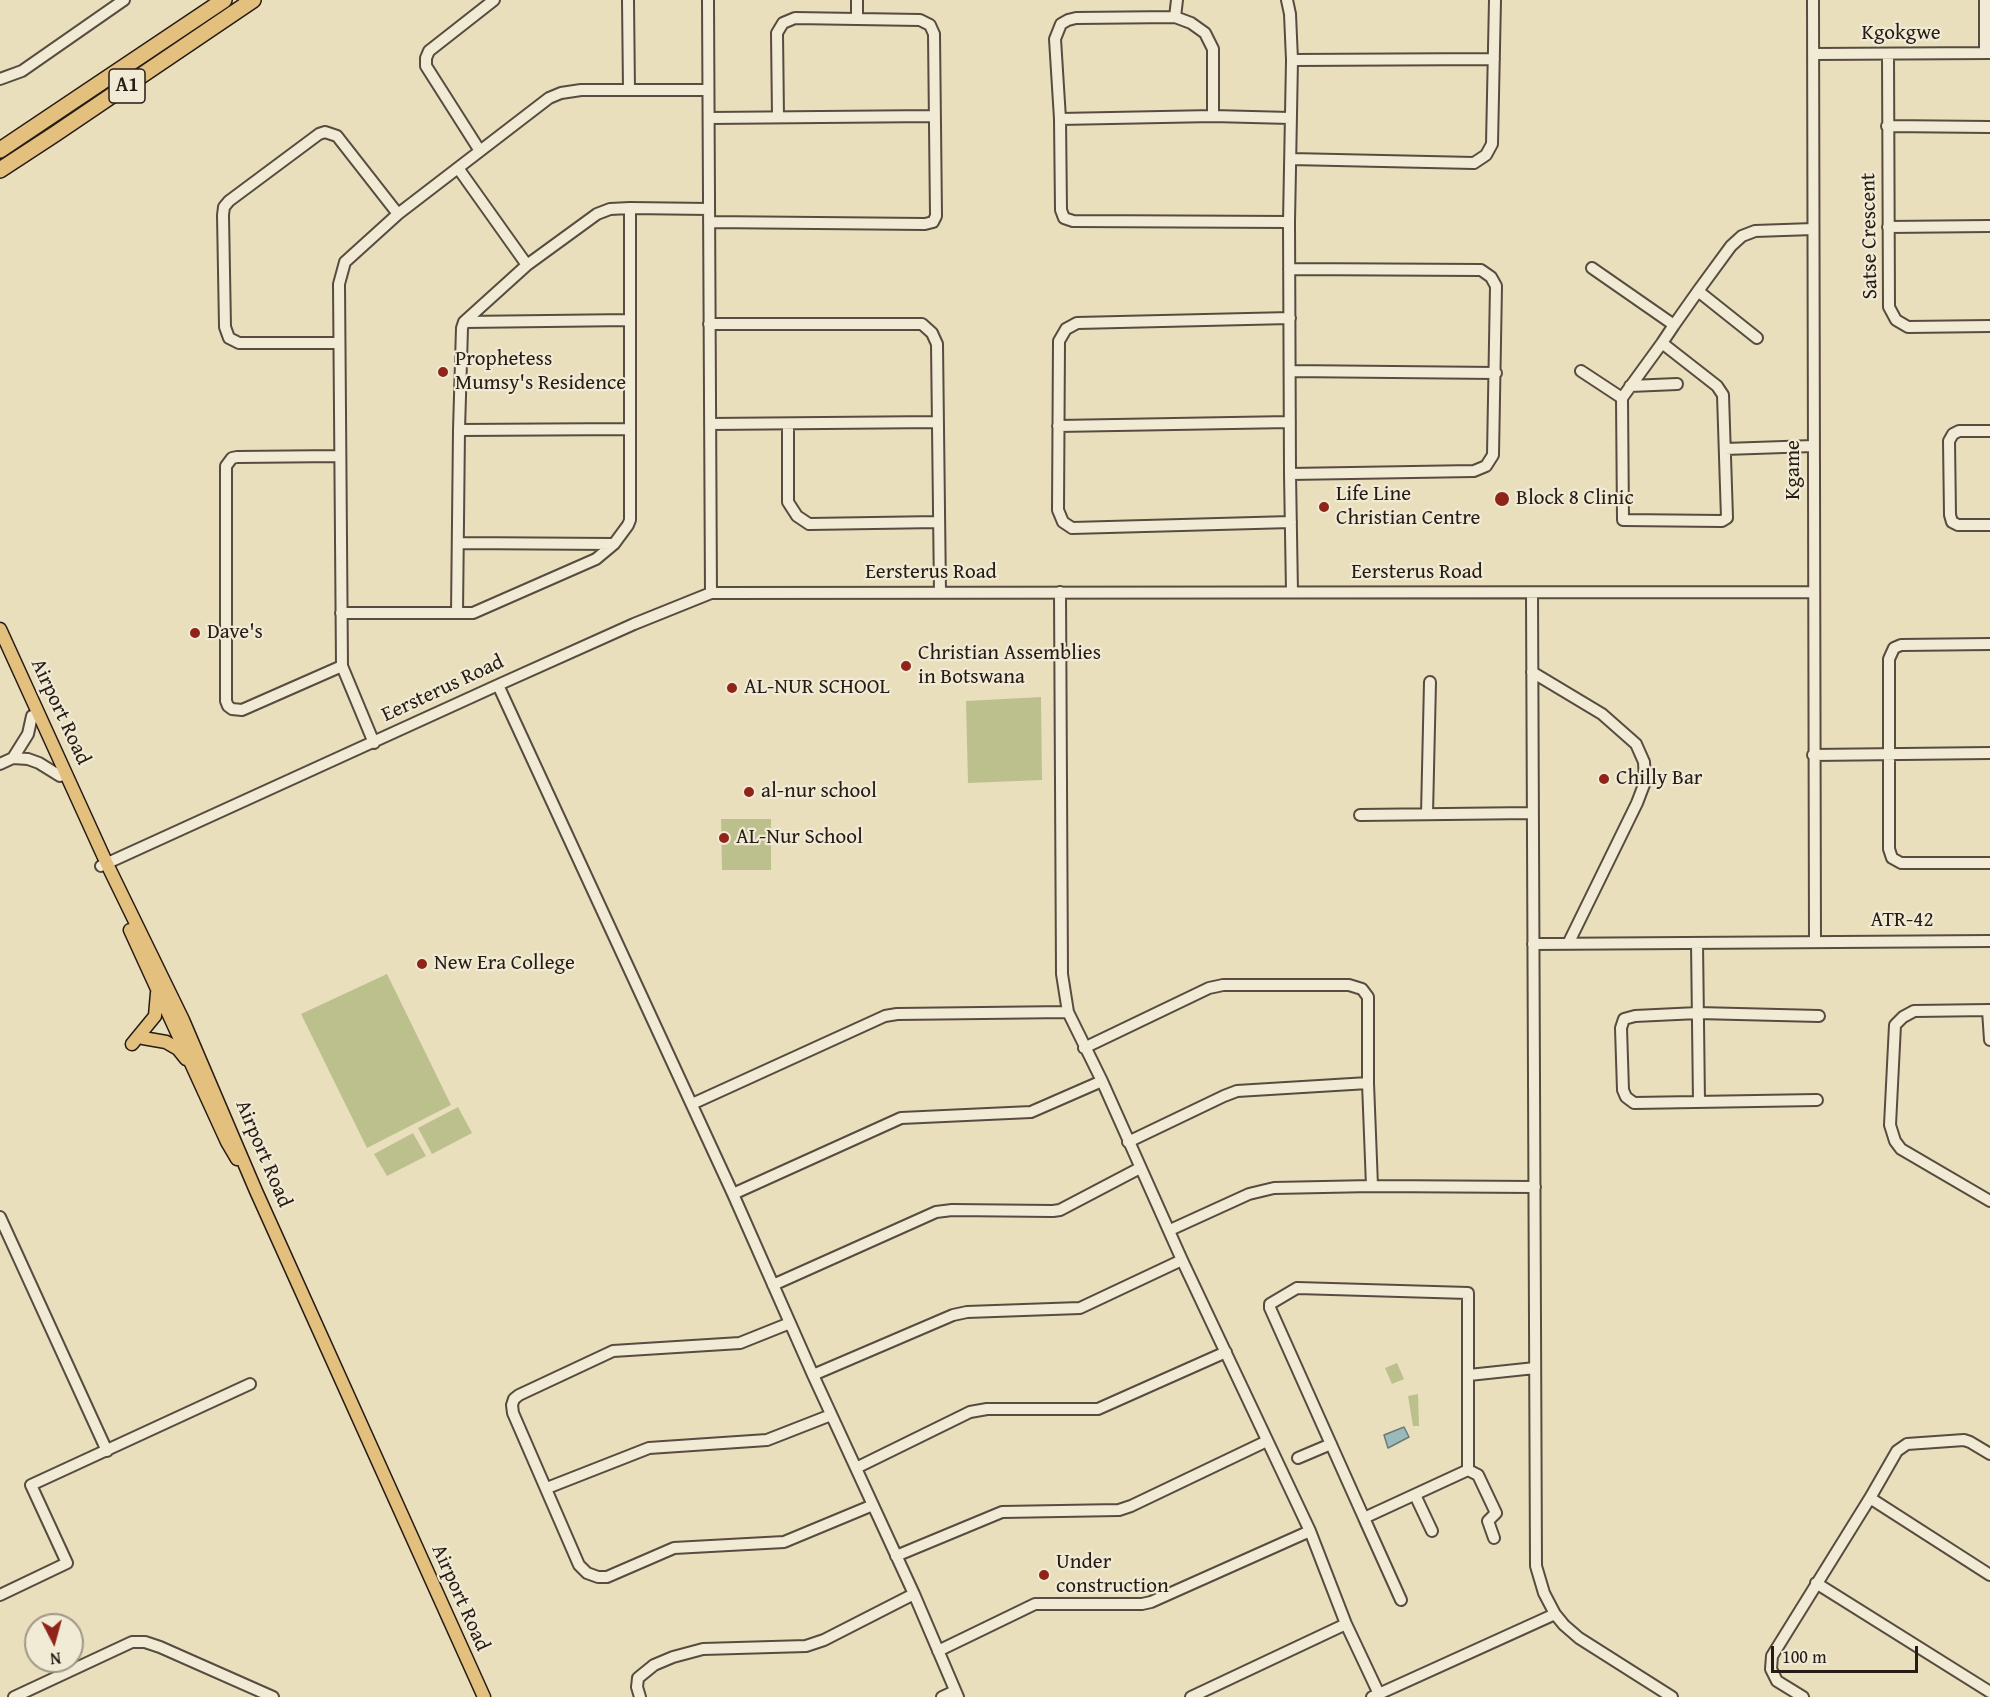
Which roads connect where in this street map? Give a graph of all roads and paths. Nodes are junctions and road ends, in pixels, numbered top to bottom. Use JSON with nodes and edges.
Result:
{"nodes":[{"id":1,"x":124,"y":0,"type":"edge"},
{"id":2,"x":224,"y":0,"type":"edge"},
{"id":3,"x":253,"y":0,"type":"edge"},
{"id":4,"x":494,"y":0,"type":"edge"},
{"id":5,"x":628,"y":0,"type":"edge"},
{"id":6,"x":708,"y":0,"type":"edge"},
{"id":7,"x":857,"y":0,"type":"edge"},
{"id":8,"x":1177,"y":0,"type":"edge"},
{"id":9,"x":1287,"y":0,"type":"edge"},
{"id":10,"x":1495,"y":0,"type":"edge"},
{"id":11,"x":1813,"y":0,"type":"edge"},
{"id":12,"x":1985,"y":0,"type":"edge"},
{"id":13,"x":1175,"y":18,"type":"junction"},
{"id":14,"x":857,"y":19,"type":"junction"},
{"id":15,"x":1988,"y":53,"type":"edge"},
{"id":16,"x":1813,"y":54,"type":"junction"},
{"id":17,"x":1888,"y":54,"type":"junction"},
{"id":18,"x":1494,"y":59,"type":"junction"},
{"id":19,"x":1292,"y":60,"type":"junction"},
{"id":20,"x":0,"y":79,"type":"edge"},
{"id":21,"x":628,"y":90,"type":"junction"},
{"id":22,"x":708,"y":90,"type":"junction"},
{"id":23,"x":934,"y":116,"type":"junction"},
{"id":24,"x":1213,"y":116,"type":"junction"},
{"id":25,"x":778,"y":117,"type":"junction"},
{"id":26,"x":709,"y":118,"type":"junction"},
{"id":27,"x":1290,"y":118,"type":"junction"},
{"id":28,"x":1059,"y":119,"type":"junction"},
{"id":29,"x":1887,"y":126,"type":"junction"},
{"id":30,"x":1990,"y":127,"type":"edge"},
{"id":31,"x":0,"y":150,"type":"edge"},
{"id":32,"x":480,"y":151,"type":"junction"},
{"id":33,"x":1291,"y":159,"type":"junction"},
{"id":34,"x":458,"y":168,"type":"junction"},
{"id":35,"x":0,"y":170,"type":"edge"},
{"id":36,"x":630,"y":207,"type":"junction"},
{"id":37,"x":709,"y":209,"type":"junction"},
{"id":38,"x":398,"y":214,"type":"junction"},
{"id":39,"x":709,"y":222,"type":"junction"},
{"id":40,"x":1289,"y":222,"type":"junction"},
{"id":41,"x":1990,"y":226,"type":"edge"},
{"id":42,"x":1888,"y":227,"type":"junction"},
{"id":43,"x":1813,"y":229,"type":"junction"},
{"id":44,"x":527,"y":265,"type":"junction"},
{"id":45,"x":1592,"y":268,"type":"dead end"},
{"id":46,"x":1289,"y":270,"type":"junction"},
{"id":47,"x":1698,"y":291,"type":"junction"},
{"id":48,"x":1290,"y":318,"type":"junction"},
{"id":49,"x":630,"y":320,"type":"junction"},
{"id":50,"x":464,"y":322,"type":"junction"},
{"id":51,"x":710,"y":324,"type":"junction"},
{"id":52,"x":1674,"y":325,"type":"junction"},
{"id":53,"x":1990,"y":326,"type":"edge"},
{"id":54,"x":1757,"y":338,"type":"dead end"},
{"id":55,"x":1662,"y":342,"type":"junction"},
{"id":56,"x":339,"y":343,"type":"junction"},
{"id":57,"x":1290,"y":371,"type":"junction"},
{"id":58,"x":1581,"y":371,"type":"dead end"},
{"id":59,"x":1496,"y":374,"type":"junction"},
{"id":60,"x":1677,"y":384,"type":"dead end"},
{"id":61,"x":1630,"y":387,"type":"junction"},
{"id":62,"x":1622,"y":398,"type":"junction"},
{"id":63,"x":938,"y":422,"type":"junction"},
{"id":64,"x":1290,"y":422,"type":"junction"},
{"id":65,"x":710,"y":424,"type":"junction"},
{"id":66,"x":788,"y":424,"type":"junction"},
{"id":67,"x":1058,"y":426,"type":"junction"},
{"id":68,"x":630,"y":429,"type":"junction"},
{"id":69,"x":459,"y":430,"type":"junction"},
{"id":70,"x":1990,"y":431,"type":"edge"},
{"id":71,"x":1813,"y":446,"type":"junction"},
{"id":72,"x":1725,"y":449,"type":"junction"},
{"id":73,"x":339,"y":456,"type":"junction"},
{"id":74,"x":1290,"y":474,"type":"junction"},
{"id":75,"x":938,"y":522,"type":"junction"},
{"id":76,"x":1291,"y":522,"type":"junction"},
{"id":77,"x":1990,"y":525,"type":"edge"},
{"id":78,"x":458,"y":543,"type":"junction"},
{"id":79,"x":614,"y":544,"type":"junction"},
{"id":80,"x":1060,"y":592,"type":"junction"},
{"id":81,"x":1293,"y":592,"type":"junction"},
{"id":82,"x":1532,"y":592,"type":"junction"},
{"id":83,"x":1813,"y":592,"type":"junction"},
{"id":84,"x":711,"y":593,"type":"junction"},
{"id":85,"x":940,"y":593,"type":"junction"},
{"id":86,"x":341,"y":613,"type":"junction"},
{"id":87,"x":457,"y":613,"type":"junction"},
{"id":88,"x":0,"y":629,"type":"edge"},
{"id":89,"x":1990,"y":644,"type":"edge"},
{"id":90,"x":0,"y":645,"type":"edge"},
{"id":91,"x":342,"y":666,"type":"junction"},
{"id":92,"x":1532,"y":672,"type":"junction"},
{"id":93,"x":1430,"y":682,"type":"dead end"},
{"id":94,"x":498,"y":685,"type":"junction"},
{"id":95,"x":32,"y":717,"type":"junction"},
{"id":96,"x":374,"y":742,"type":"junction"},
{"id":97,"x":1890,"y":753,"type":"junction"},
{"id":98,"x":1990,"y":753,"type":"edge"},
{"id":99,"x":1813,"y":755,"type":"junction"},
{"id":100,"x":13,"y":758,"type":"junction"},
{"id":101,"x":0,"y":764,"type":"edge"},
{"id":102,"x":60,"y":776,"type":"junction"},
{"id":103,"x":1532,"y":813,"type":"junction"},
{"id":104,"x":1427,"y":814,"type":"junction"},
{"id":105,"x":1360,"y":815,"type":"dead end"},
{"id":106,"x":1990,"y":863,"type":"edge"},
{"id":107,"x":104,"y":865,"type":"junction"},
{"id":108,"x":1990,"y":940,"type":"edge"},
{"id":109,"x":1815,"y":941,"type":"junction"},
{"id":110,"x":1697,"y":943,"type":"junction"},
{"id":111,"x":1533,"y":944,"type":"junction"},
{"id":112,"x":1568,"y":944,"type":"junction"},
{"id":113,"x":157,"y":988,"type":"junction"},
{"id":114,"x":1989,"y":1010,"type":"edge"},
{"id":115,"x":1068,"y":1012,"type":"junction"},
{"id":116,"x":1698,"y":1013,"type":"junction"},
{"id":117,"x":1819,"y":1016,"type":"dead end"},
{"id":118,"x":1990,"y":1040,"type":"edge"},
{"id":119,"x":1084,"y":1048,"type":"junction"},
{"id":120,"x":194,"y":1070,"type":"junction"},
{"id":121,"x":1102,"y":1081,"type":"junction"},
{"id":122,"x":1368,"y":1083,"type":"junction"},
{"id":123,"x":1817,"y":1100,"type":"dead end"},
{"id":124,"x":1699,"y":1102,"type":"junction"},
{"id":125,"x":692,"y":1104,"type":"junction"},
{"id":126,"x":1128,"y":1142,"type":"junction"},
{"id":127,"x":1140,"y":1168,"type":"junction"},
{"id":128,"x":1372,"y":1186,"type":"junction"},
{"id":129,"x":1535,"y":1187,"type":"junction"},
{"id":130,"x":256,"y":1191,"type":"junction"},
{"id":131,"x":733,"y":1194,"type":"junction"},
{"id":132,"x":1990,"y":1201,"type":"edge"},
{"id":133,"x":0,"y":1217,"type":"edge"},
{"id":134,"x":1170,"y":1230,"type":"junction"},
{"id":135,"x":1182,"y":1260,"type":"junction"},
{"id":136,"x":773,"y":1285,"type":"junction"},
{"id":137,"x":790,"y":1323,"type":"junction"},
{"id":138,"x":1226,"y":1352,"type":"junction"},
{"id":139,"x":1535,"y":1368,"type":"junction"},
{"id":140,"x":813,"y":1375,"type":"junction"},
{"id":141,"x":1469,"y":1375,"type":"junction"},
{"id":142,"x":250,"y":1384,"type":"dead end"},
{"id":143,"x":831,"y":1415,"type":"junction"},
{"id":144,"x":1267,"y":1441,"type":"junction"},
{"id":145,"x":1331,"y":1444,"type":"junction"},
{"id":146,"x":106,"y":1450,"type":"junction"},
{"id":147,"x":1990,"y":1454,"type":"edge"},
{"id":148,"x":1298,"y":1458,"type":"dead end"},
{"id":149,"x":856,"y":1468,"type":"junction"},
{"id":150,"x":1468,"y":1470,"type":"junction"},
{"id":151,"x":546,"y":1488,"type":"junction"},
{"id":152,"x":1415,"y":1495,"type":"junction"},
{"id":153,"x":1870,"y":1498,"type":"junction"},
{"id":154,"x":873,"y":1505,"type":"junction"},
{"id":155,"x":1364,"y":1518,"type":"junction"},
{"id":156,"x":1310,"y":1531,"type":"junction"},
{"id":157,"x":1432,"y":1531,"type":"dead end"},
{"id":158,"x":1494,"y":1538,"type":"dead end"},
{"id":159,"x":896,"y":1556,"type":"junction"},
{"id":160,"x":1990,"y":1575,"type":"edge"},
{"id":161,"x":1816,"y":1583,"type":"junction"},
{"id":162,"x":914,"y":1594,"type":"junction"},
{"id":163,"x":0,"y":1595,"type":"edge"},
{"id":164,"x":1401,"y":1600,"type":"dead end"},
{"id":165,"x":1555,"y":1614,"type":"junction"},
{"id":166,"x":1346,"y":1624,"type":"junction"},
{"id":167,"x":938,"y":1651,"type":"junction"},
{"id":168,"x":1990,"y":1692,"type":"edge"},
{"id":169,"x":956,"y":1694,"type":"edge"},
{"id":170,"x":1376,"y":1695,"type":"edge"},
{"id":171,"x":14,"y":1697,"type":"edge"},
{"id":172,"x":273,"y":1697,"type":"edge"},
{"id":173,"x":484,"y":1697,"type":"edge"},
{"id":174,"x":640,"y":1697,"type":"edge"},
{"id":175,"x":942,"y":1697,"type":"edge"},
{"id":176,"x":1191,"y":1697,"type":"edge"},
{"id":177,"x":1672,"y":1697,"type":"edge"},
{"id":178,"x":1803,"y":1697,"type":"edge"}],
"edges":[{"from":1,"to":20,"type":"street"},
{"from":2,"to":31,"type":"highway","number":"A1"},
{"from":3,"to":35,"type":"highway","number":"A1"},
{"from":4,"to":32,"type":"street"},
{"from":5,"to":21,"type":"street"},
{"from":6,"to":22,"type":"street"},
{"from":7,"to":14,"type":"street"},
{"from":8,"to":13,"type":"street"},
{"from":9,"to":19,"type":"street"},
{"from":10,"to":18,"type":"street"},
{"from":11,"to":16,"type":"street","name":"Kgame"},
{"from":12,"to":15,"type":"street"},
{"from":13,"to":24,"type":"street"},
{"from":13,"to":28,"type":"street"},
{"from":14,"to":23,"type":"street"},
{"from":14,"to":25,"type":"street"},
{"from":15,"to":17,"type":"street","name":"Kgokgwe"},
{"from":16,"to":17,"type":"street","name":"Kgokgwe"},
{"from":16,"to":43,"type":"street","name":"Kgame"},
{"from":17,"to":29,"type":"street","name":"Satse Crescent"},
{"from":18,"to":19,"type":"street"},
{"from":18,"to":33,"type":"street"},
{"from":19,"to":27,"type":"street"},
{"from":21,"to":22,"type":"street"},
{"from":21,"to":32,"type":"street"},
{"from":22,"to":26,"type":"street"},
{"from":23,"to":25,"type":"street"},
{"from":23,"to":39,"type":"street"},
{"from":24,"to":27,"type":"street"},
{"from":24,"to":28,"type":"street"},
{"from":25,"to":26,"type":"street"},
{"from":26,"to":37,"type":"street"},
{"from":27,"to":33,"type":"street"},
{"from":28,"to":40,"type":"street"},
{"from":29,"to":30,"type":"street"},
{"from":29,"to":42,"type":"street","name":"Satse Crescent"},
{"from":32,"to":34,"type":"street"},
{"from":33,"to":40,"type":"street"},
{"from":34,"to":38,"type":"street"},
{"from":34,"to":44,"type":"street"},
{"from":36,"to":37,"type":"street"},
{"from":36,"to":44,"type":"street"},
{"from":36,"to":49,"type":"street"},
{"from":37,"to":39,"type":"street"},
{"from":38,"to":56,"type":"street"},
{"from":38,"to":56,"type":"street"},
{"from":39,"to":51,"type":"street"},
{"from":40,"to":46,"type":"street"},
{"from":41,"to":42,"type":"street"},
{"from":42,"to":53,"type":"street","name":"Satse Crescent"},
{"from":43,"to":47,"type":"street"},
{"from":43,"to":71,"type":"street","name":"Kgame"},
{"from":44,"to":50,"type":"street"},
{"from":45,"to":52,"type":"street"},
{"from":46,"to":48,"type":"street"},
{"from":46,"to":59,"type":"street"},
{"from":47,"to":52,"type":"street"},
{"from":47,"to":54,"type":"street"},
{"from":48,"to":57,"type":"street"},
{"from":48,"to":67,"type":"street"},
{"from":49,"to":50,"type":"street"},
{"from":49,"to":68,"type":"street"},
{"from":50,"to":69,"type":"street"},
{"from":51,"to":63,"type":"street"},
{"from":51,"to":65,"type":"street"},
{"from":52,"to":55,"type":"street"},
{"from":55,"to":61,"type":"street"},
{"from":55,"to":72,"type":"street"},
{"from":56,"to":73,"type":"street"},
{"from":57,"to":59,"type":"street"},
{"from":57,"to":64,"type":"street"},
{"from":58,"to":62,"type":"street"},
{"from":59,"to":74,"type":"street"},
{"from":60,"to":61,"type":"street"},
{"from":61,"to":62,"type":"street"},
{"from":62,"to":72,"type":"street"},
{"from":63,"to":66,"type":"street"},
{"from":63,"to":75,"type":"street"},
{"from":64,"to":67,"type":"street"},
{"from":64,"to":74,"type":"street"},
{"from":65,"to":66,"type":"street"},
{"from":65,"to":84,"type":"street"},
{"from":66,"to":75,"type":"street"},
{"from":67,"to":76,"type":"street"},
{"from":68,"to":69,"type":"street"},
{"from":68,"to":79,"type":"street"},
{"from":69,"to":78,"type":"street"},
{"from":70,"to":77,"type":"street"},
{"from":71,"to":72,"type":"street"},
{"from":71,"to":83,"type":"street","name":"Kgame"},
{"from":73,"to":86,"type":"street"},
{"from":73,"to":91,"type":"street"},
{"from":74,"to":76,"type":"street"},
{"from":75,"to":85,"type":"street"},
{"from":76,"to":81,"type":"street"},
{"from":78,"to":79,"type":"street"},
{"from":78,"to":87,"type":"street"},
{"from":79,"to":87,"type":"street"},
{"from":80,"to":81,"type":"street","name":"Eersterus Road"},
{"from":80,"to":85,"type":"street","name":"Eersterus Road"},
{"from":80,"to":115,"type":"street"},
{"from":81,"to":82,"type":"street","name":"Eersterus Road"},
{"from":82,"to":83,"type":"street","name":"Eersterus Road"},
{"from":82,"to":92,"type":"street"},
{"from":83,"to":99,"type":"street","name":"Kgame"},
{"from":84,"to":85,"type":"street","name":"Eersterus Road"},
{"from":84,"to":94,"type":"street","name":"Eersterus Road"},
{"from":86,"to":87,"type":"street"},
{"from":86,"to":91,"type":"street"},
{"from":88,"to":107,"type":"main road","name":"Airport Road"},
{"from":89,"to":97,"type":"street"},
{"from":90,"to":95,"type":"main road"},
{"from":91,"to":96,"type":"street"},
{"from":92,"to":103,"type":"street"},
{"from":92,"to":112,"type":"street"},
{"from":93,"to":104,"type":"street"},
{"from":94,"to":96,"type":"street","name":"Eersterus Road"},
{"from":94,"to":125,"type":"street"},
{"from":95,"to":100,"type":"street"},
{"from":95,"to":102,"type":"main road"},
{"from":96,"to":107,"type":"street","name":"Eersterus Road"},
{"from":97,"to":98,"type":"street"},
{"from":97,"to":99,"type":"street"},
{"from":97,"to":106,"type":"street"},
{"from":99,"to":109,"type":"street","name":"Kgame"},
{"from":100,"to":101,"type":"street"},
{"from":100,"to":102,"type":"street"},
{"from":102,"to":107,"type":"main road"},
{"from":103,"to":104,"type":"street"},
{"from":103,"to":111,"type":"street"},
{"from":104,"to":105,"type":"street"},
{"from":107,"to":113,"type":"main road"},
{"from":107,"to":130,"type":"main road","name":"Airport Road"},
{"from":108,"to":109,"type":"street","name":"ATR-42"},
{"from":109,"to":110,"type":"street","name":"ATR-42"},
{"from":110,"to":112,"type":"street","name":"ATR-42"},
{"from":110,"to":116,"type":"street"},
{"from":111,"to":112,"type":"street","name":"ATR-42"},
{"from":111,"to":129,"type":"street"},
{"from":113,"to":120,"type":"main road"},
{"from":113,"to":120,"type":"main road"},
{"from":114,"to":118,"type":"street"},
{"from":114,"to":132,"type":"street"},
{"from":115,"to":119,"type":"street"},
{"from":115,"to":125,"type":"street"},
{"from":116,"to":117,"type":"street"},
{"from":116,"to":124,"type":"street"},
{"from":116,"to":124,"type":"street"},
{"from":119,"to":121,"type":"street"},
{"from":119,"to":122,"type":"street"},
{"from":120,"to":130,"type":"main road"},
{"from":121,"to":126,"type":"street"},
{"from":121,"to":131,"type":"street"},
{"from":122,"to":126,"type":"street"},
{"from":122,"to":128,"type":"street"},
{"from":123,"to":124,"type":"street"},
{"from":125,"to":131,"type":"street"},
{"from":126,"to":127,"type":"street"},
{"from":127,"to":134,"type":"street"},
{"from":127,"to":136,"type":"street"},
{"from":128,"to":129,"type":"street"},
{"from":128,"to":134,"type":"street"},
{"from":129,"to":139,"type":"street"},
{"from":130,"to":173,"type":"main road","name":"Airport Road"},
{"from":131,"to":136,"type":"street"},
{"from":133,"to":146,"type":"street"},
{"from":134,"to":135,"type":"street"},
{"from":135,"to":138,"type":"street"},
{"from":135,"to":140,"type":"street"},
{"from":136,"to":137,"type":"street"},
{"from":137,"to":140,"type":"street"},
{"from":137,"to":151,"type":"street"},
{"from":138,"to":144,"type":"street"},
{"from":138,"to":149,"type":"street"},
{"from":139,"to":141,"type":"street"},
{"from":139,"to":165,"type":"street"},
{"from":140,"to":143,"type":"street"},
{"from":141,"to":145,"type":"street"},
{"from":141,"to":150,"type":"street"},
{"from":142,"to":146,"type":"street"},
{"from":143,"to":149,"type":"street"},
{"from":143,"to":151,"type":"street"},
{"from":144,"to":156,"type":"street"},
{"from":144,"to":159,"type":"street"},
{"from":145,"to":148,"type":"street"},
{"from":145,"to":155,"type":"street"},
{"from":146,"to":163,"type":"street"},
{"from":147,"to":153,"type":"street"},
{"from":149,"to":154,"type":"street"},
{"from":150,"to":152,"type":"street"},
{"from":150,"to":158,"type":"street"},
{"from":151,"to":154,"type":"street"},
{"from":152,"to":155,"type":"street"},
{"from":152,"to":157,"type":"street"},
{"from":153,"to":160,"type":"street"},
{"from":153,"to":161,"type":"street"},
{"from":154,"to":159,"type":"street"},
{"from":155,"to":164,"type":"street"},
{"from":156,"to":166,"type":"street"},
{"from":156,"to":167,"type":"street"},
{"from":159,"to":162,"type":"street"},
{"from":161,"to":168,"type":"street"},
{"from":161,"to":178,"type":"street"},
{"from":162,"to":167,"type":"street"},
{"from":162,"to":174,"type":"street"},
{"from":165,"to":170,"type":"street"},
{"from":165,"to":177,"type":"street"},
{"from":166,"to":170,"type":"street"},
{"from":166,"to":176,"type":"street"},
{"from":167,"to":169,"type":"street"},
{"from":169,"to":175,"type":"street"},
{"from":171,"to":172,"type":"street"}]}
